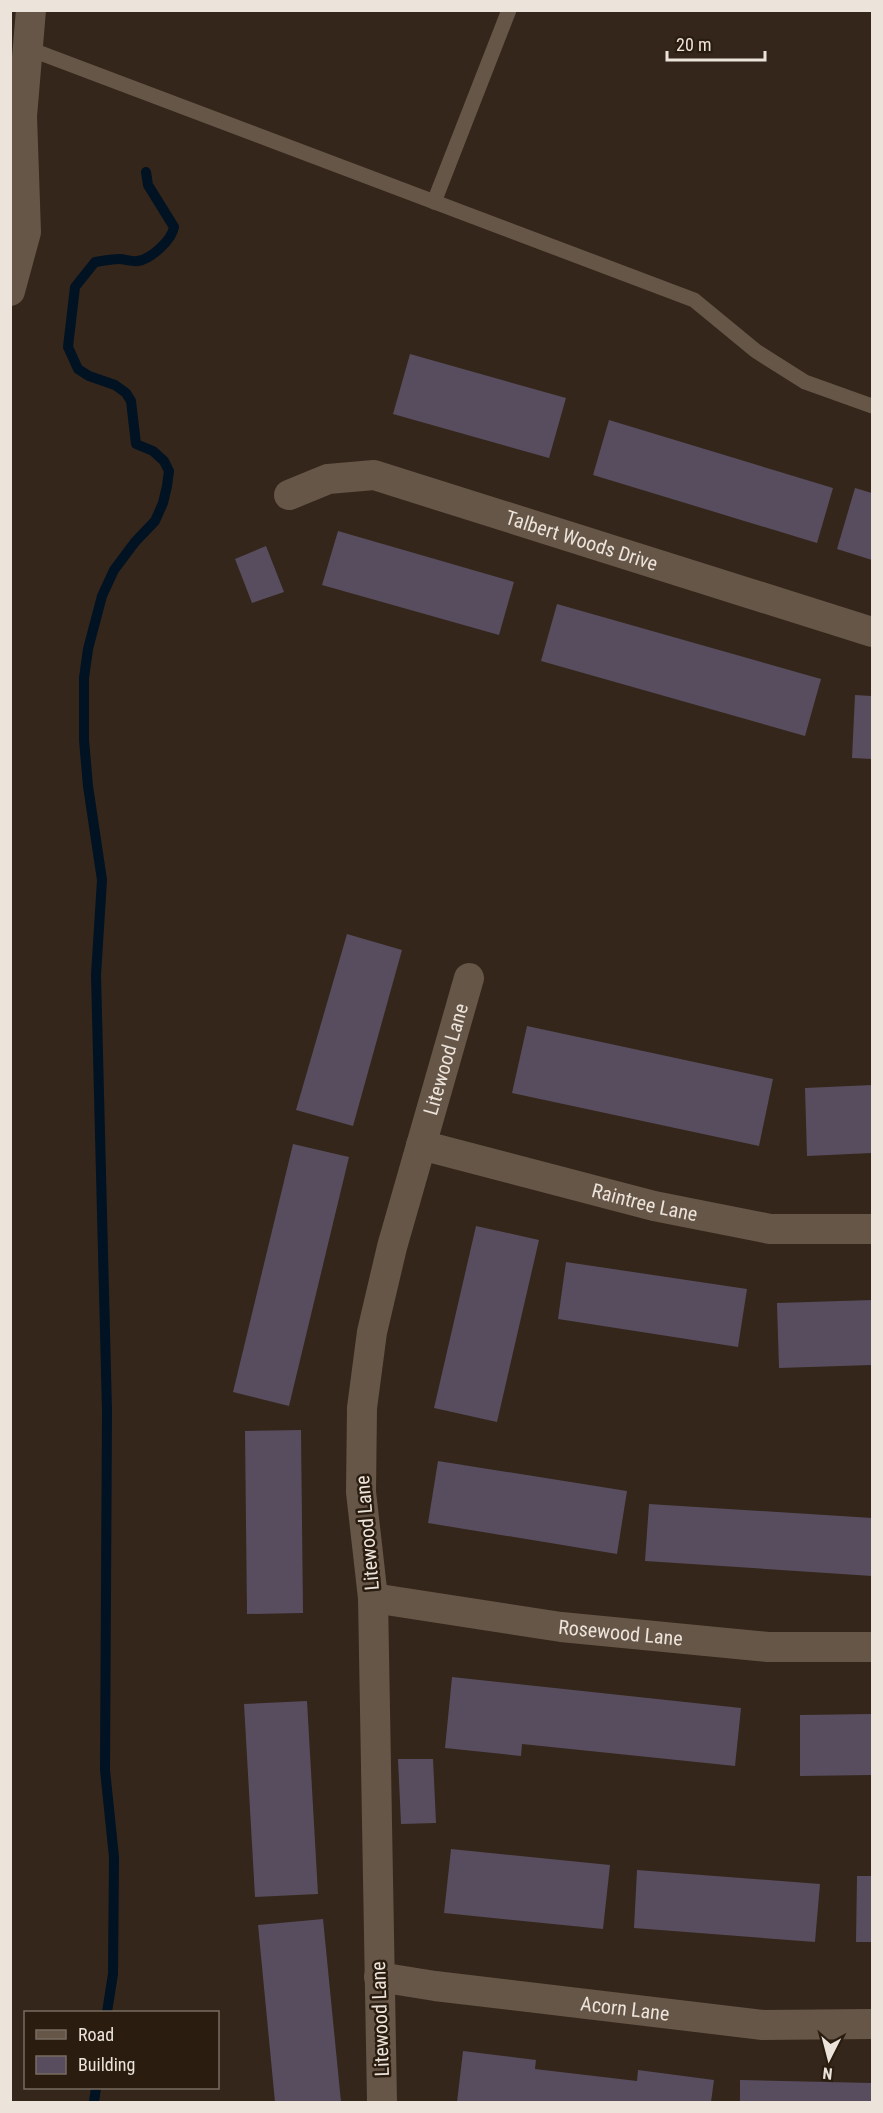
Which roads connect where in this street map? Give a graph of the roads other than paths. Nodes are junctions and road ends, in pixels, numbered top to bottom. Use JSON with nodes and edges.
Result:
{"nodes":[{"id":1,"x":31,"y":10,"type":"edge"},
{"id":2,"x":509,"y":10,"type":"edge"},
{"id":3,"x":27,"y":48,"type":"junction"},
{"id":4,"x":434,"y":202,"type":"junction"},
{"id":5,"x":10,"y":291,"type":"edge"},
{"id":6,"x":873,"y":406,"type":"edge"},
{"id":7,"x":289,"y":495,"type":"dead end"},
{"id":8,"x":873,"y":632,"type":"edge"},
{"id":9,"x":469,"y":978,"type":"dead end"},
{"id":10,"x":421,"y":1145,"type":"junction"},
{"id":11,"x":873,"y":1229,"type":"edge"},
{"id":12,"x":373,"y":1598,"type":"junction"},
{"id":13,"x":873,"y":1647,"type":"edge"},
{"id":14,"x":379,"y":1977,"type":"junction"},
{"id":15,"x":873,"y":2024,"type":"edge"},
{"id":16,"x":382,"y":2103,"type":"edge"}],
"edges":[{"from":1,"to":3,"type":"street"},
{"from":2,"to":4,"type":"lane"},
{"from":3,"to":4,"type":"lane"},
{"from":3,"to":5,"type":"street"},
{"from":4,"to":6,"type":"lane"},
{"from":7,"to":8,"type":"street","name":"Talbert Woods Drive"},
{"from":9,"to":10,"type":"street","name":"Litewood Lane"},
{"from":10,"to":11,"type":"street","name":"Raintree Lane"},
{"from":10,"to":12,"type":"street","name":"Litewood Lane"},
{"from":12,"to":13,"type":"street","name":"Rosewood Lane"},
{"from":12,"to":14,"type":"street","name":"Litewood Lane"},
{"from":14,"to":15,"type":"street","name":"Acorn Lane"},
{"from":14,"to":16,"type":"street","name":"Litewood Lane"}]}
